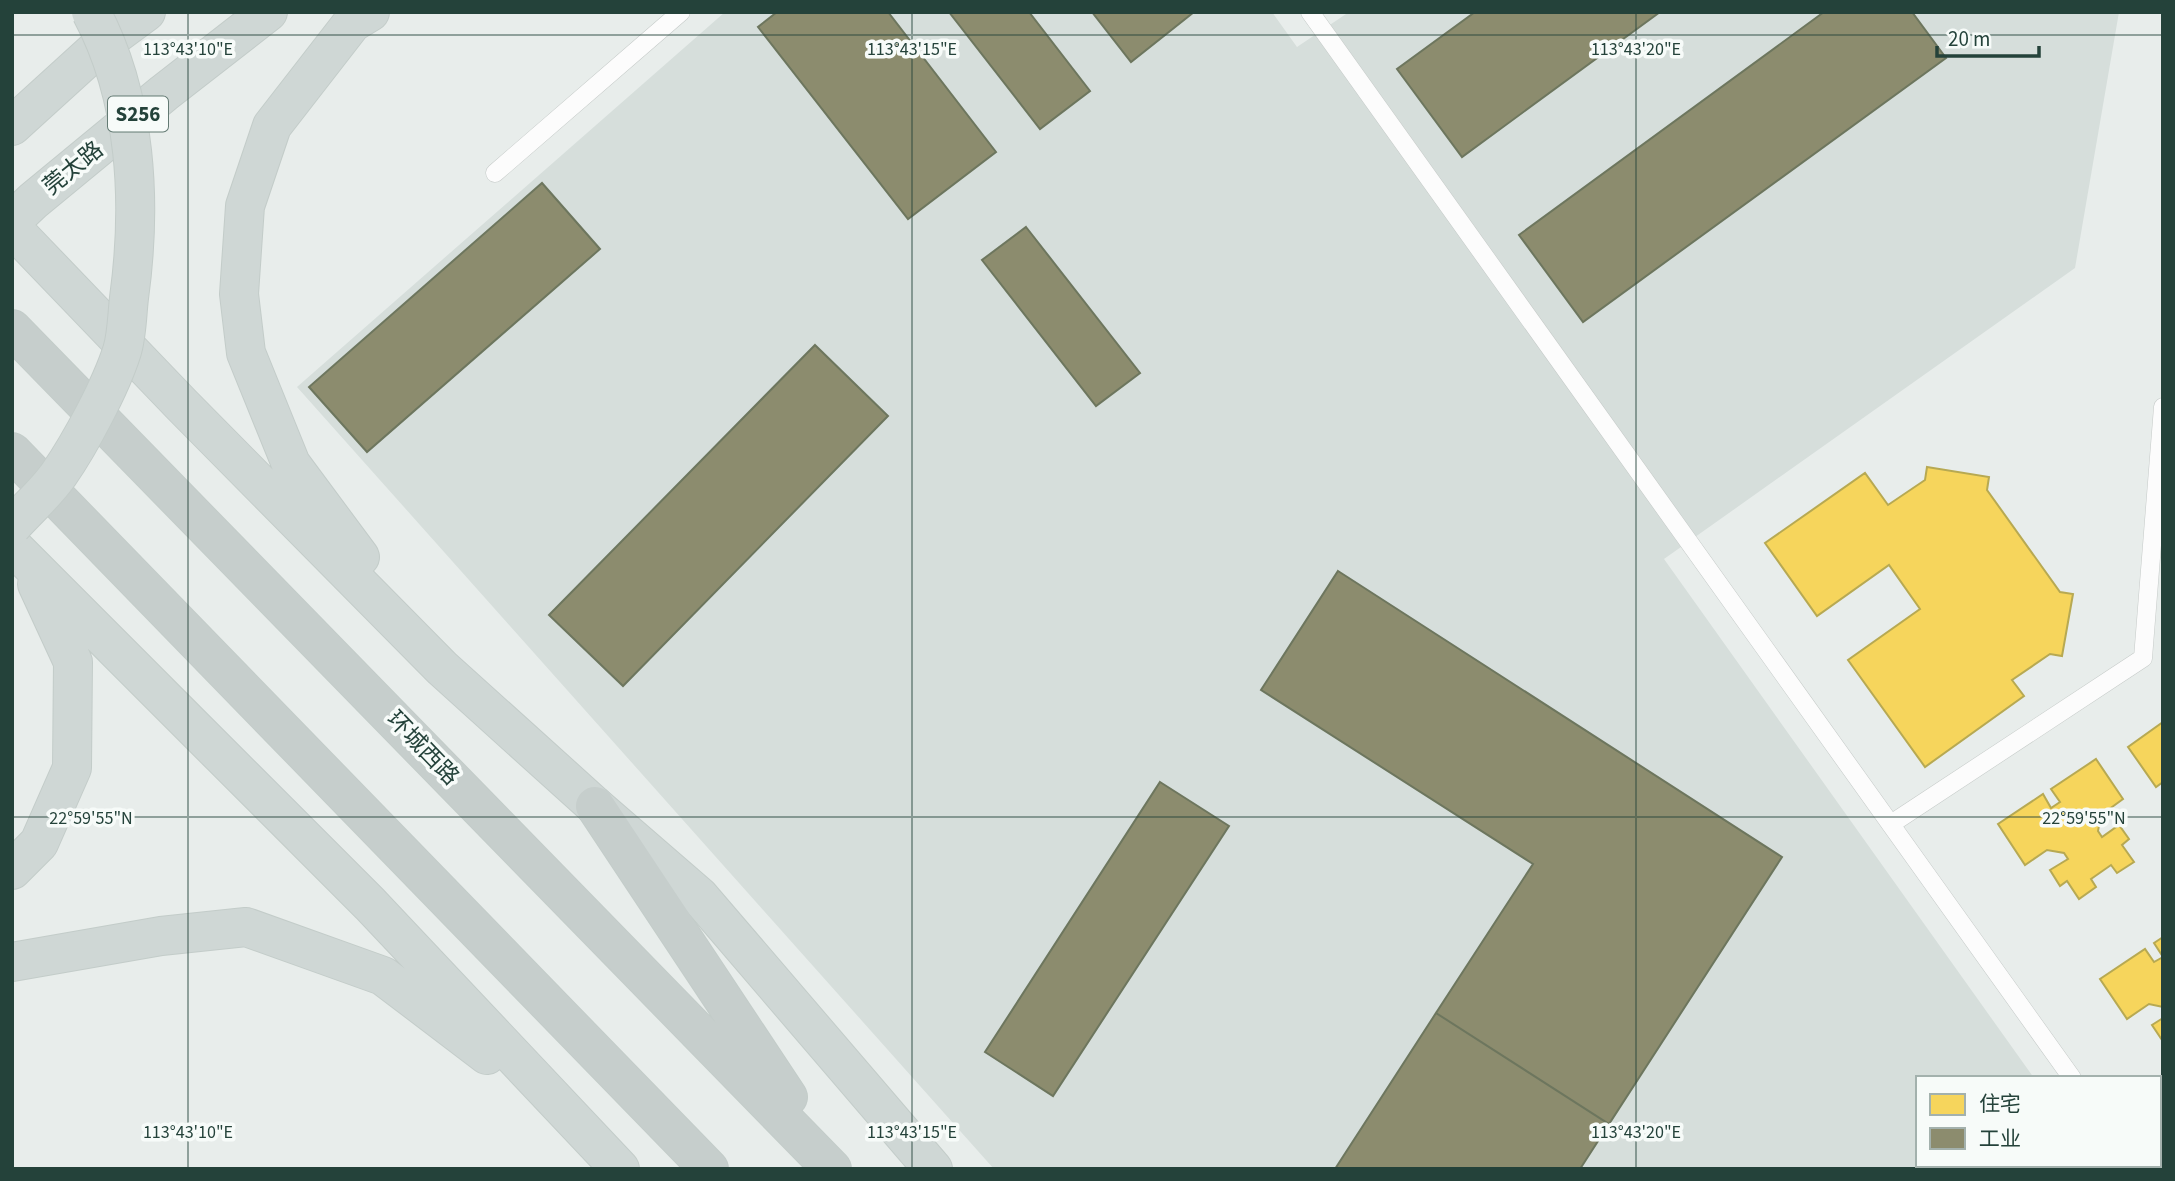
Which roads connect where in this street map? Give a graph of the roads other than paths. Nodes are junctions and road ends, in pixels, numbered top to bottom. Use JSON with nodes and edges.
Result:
{"nodes":[{"id":1,"x":91,"y":12,"type":"edge"},
{"id":2,"x":110,"y":12,"type":"edge"},
{"id":3,"x":146,"y":12,"type":"edge"},
{"id":4,"x":268,"y":12,"type":"edge"},
{"id":5,"x":370,"y":12,"type":"edge"},
{"id":6,"x":681,"y":12,"type":"edge"},
{"id":7,"x":1310,"y":12,"type":"edge"},
{"id":8,"x":73,"y":71,"type":"junction"},
{"id":9,"x":12,"y":126,"type":"edge"},
{"id":10,"x":495,"y":173,"type":"dead end"},
{"id":11,"x":12,"y":221,"type":"edge"},
{"id":12,"x":12,"y":228,"type":"edge"},
{"id":13,"x":12,"y":329,"type":"edge"},
{"id":14,"x":2163,"y":407,"type":"edge"},
{"id":15,"x":12,"y":452,"type":"edge"},
{"id":16,"x":17,"y":544,"type":"edge"},
{"id":17,"x":442,"y":668,"type":"junction"},
{"id":18,"x":594,"y":806,"type":"junction"},
{"id":19,"x":1891,"y":824,"type":"junction"},
{"id":20,"x":12,"y":870,"type":"edge"},
{"id":21,"x":12,"y":962,"type":"edge"},
{"id":22,"x":2071,"y":1076,"type":"edge"},
{"id":23,"x":619,"y":1169,"type":"edge"},
{"id":24,"x":709,"y":1169,"type":"edge"},
{"id":25,"x":834,"y":1169,"type":"edge"},
{"id":26,"x":933,"y":1169,"type":"edge"}],
"edges":[{"from":1,"to":16,"type":"main road","bridge":true},
{"from":2,"to":8,"type":"main road"},
{"from":3,"to":8,"type":"main road"},
{"from":4,"to":11,"type":"main road","name":"莞太路","number":"S256"},
{"from":5,"to":17,"type":"main road"},
{"from":6,"to":10,"type":"lane"},
{"from":7,"to":19,"type":"lane"},
{"from":8,"to":9,"type":"main road"},
{"from":12,"to":17,"type":"main road"},
{"from":13,"to":25,"type":"highway","name":"环城西路"},
{"from":14,"to":19,"type":"lane"},
{"from":15,"to":24,"type":"highway"},
{"from":16,"to":20,"type":"main road"},
{"from":16,"to":23,"type":"main road"},
{"from":17,"to":18,"type":"main road"},
{"from":18,"to":25,"type":"highway"},
{"from":18,"to":26,"type":"main road"},
{"from":19,"to":22,"type":"lane"},
{"from":21,"to":23,"type":"main road"}]}
